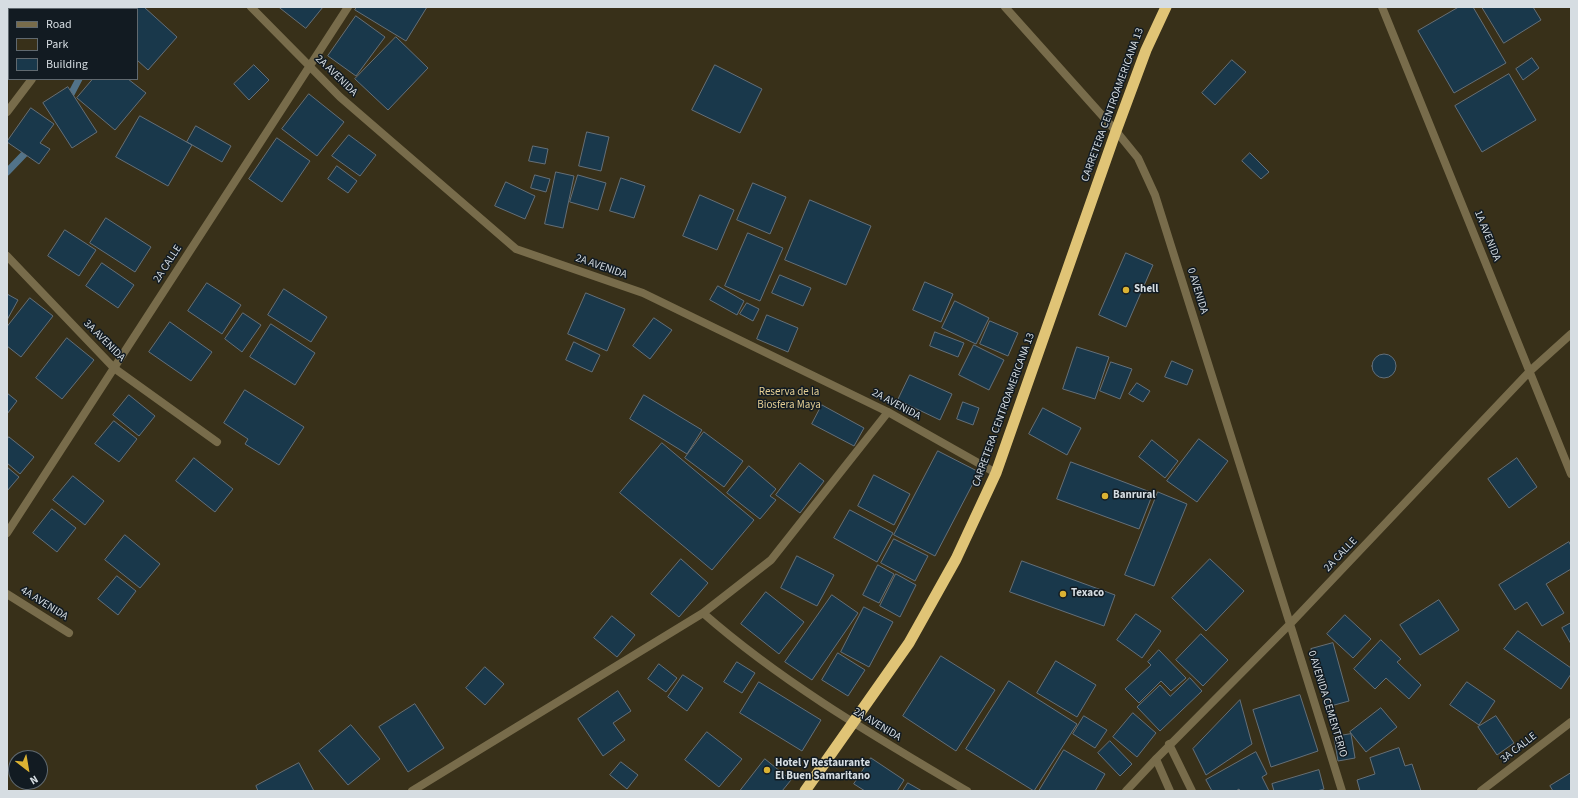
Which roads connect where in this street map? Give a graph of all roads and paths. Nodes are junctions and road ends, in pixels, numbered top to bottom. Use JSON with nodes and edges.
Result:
{"nodes":[{"id":1,"x":251,"y":7,"type":"edge"},
{"id":2,"x":348,"y":7,"type":"edge"},
{"id":3,"x":1005,"y":7,"type":"edge"},
{"id":4,"x":1166,"y":7,"type":"edge"},
{"id":5,"x":1382,"y":7,"type":"edge"},
{"id":6,"x":310,"y":65,"type":"junction"},
{"id":7,"x":31,"y":80,"type":"edge"},
{"id":8,"x":7,"y":112,"type":"edge"},
{"id":9,"x":1116,"y":131,"type":"junction"},
{"id":10,"x":7,"y":256,"type":"edge"},
{"id":11,"x":1571,"y":334,"type":"edge"},
{"id":12,"x":114,"y":368,"type":"junction"},
{"id":13,"x":1530,"y":371,"type":"junction"},
{"id":14,"x":888,"y":412,"type":"junction"},
{"id":15,"x":217,"y":442,"type":"dead end"},
{"id":16,"x":996,"y":473,"type":"junction"},
{"id":17,"x":1571,"y":474,"type":"edge"},
{"id":18,"x":7,"y":533,"type":"edge"},
{"id":19,"x":7,"y":594,"type":"edge"},
{"id":20,"x":703,"y":614,"type":"junction"},
{"id":21,"x":1290,"y":624,"type":"junction"},
{"id":22,"x":69,"y":633,"type":"dead end"},
{"id":23,"x":1571,"y":722,"type":"edge"},
{"id":24,"x":853,"y":724,"type":"junction"},
{"id":25,"x":1170,"y":744,"type":"junction"},
{"id":26,"x":1156,"y":759,"type":"junction"},
{"id":27,"x":412,"y":791,"type":"edge"},
{"id":28,"x":805,"y":791,"type":"edge"},
{"id":29,"x":967,"y":791,"type":"edge"},
{"id":30,"x":1126,"y":791,"type":"edge"},
{"id":31,"x":1170,"y":791,"type":"edge"},
{"id":32,"x":1192,"y":791,"type":"edge"},
{"id":33,"x":1342,"y":791,"type":"edge"},
{"id":34,"x":1480,"y":791,"type":"edge"}],
"edges":[{"from":1,"to":6,"type":"street","name":"2A AVENIDA"},
{"from":2,"to":6,"type":"street","name":"2A CALLE"},
{"from":3,"to":9,"type":"street","name":"0 AVENIDA"},
{"from":4,"to":9,"type":"highway","name":"CARRETERA CENTROAMERICANA 13"},
{"from":5,"to":13,"type":"street","name":"1A AVENIDA"},
{"from":6,"to":12,"type":"street","name":"2A CALLE"},
{"from":6,"to":14,"type":"street","name":"2A AVENIDA"},
{"from":7,"to":8,"type":"street"},
{"from":9,"to":16,"type":"highway","name":"CARRETERA CENTROAMERICANA 13"},
{"from":9,"to":21,"type":"street","name":"0 AVENIDA"},
{"from":10,"to":12,"type":"street","name":"3A AVENIDA"},
{"from":11,"to":13,"type":"street","name":"2A CALLE"},
{"from":12,"to":15,"type":"street","name":"3A AVENIDA"},
{"from":12,"to":18,"type":"street","name":"2A CALLE"},
{"from":13,"to":17,"type":"street","name":"1A AVENIDA"},
{"from":13,"to":21,"type":"street","name":"2A CALLE"},
{"from":14,"to":16,"type":"street","name":"2A AVENIDA"},
{"from":14,"to":20,"type":"street"},
{"from":16,"to":24,"type":"highway","name":"CARRETERA CENTROAMERICANA 13"},
{"from":19,"to":22,"type":"street","name":"4A AVENIDA"},
{"from":20,"to":24,"type":"street","name":"2A AVENIDA"},
{"from":20,"to":27,"type":"street"},
{"from":21,"to":25,"type":"street","name":"2A CALLE"},
{"from":21,"to":33,"type":"street","name":"0 AVENIDA CEMENTERIO"},
{"from":23,"to":34,"type":"street","name":"3A CALLE"},
{"from":24,"to":28,"type":"highway","name":"CARRETERA CENTROAMERICANA 13"},
{"from":24,"to":29,"type":"street","name":"2A AVENIDA"},
{"from":25,"to":26,"type":"street","name":"2A CALLE"},
{"from":25,"to":32,"type":"street"},
{"from":26,"to":30,"type":"street","name":"2A CALLE"},
{"from":26,"to":31,"type":"street"}]}
